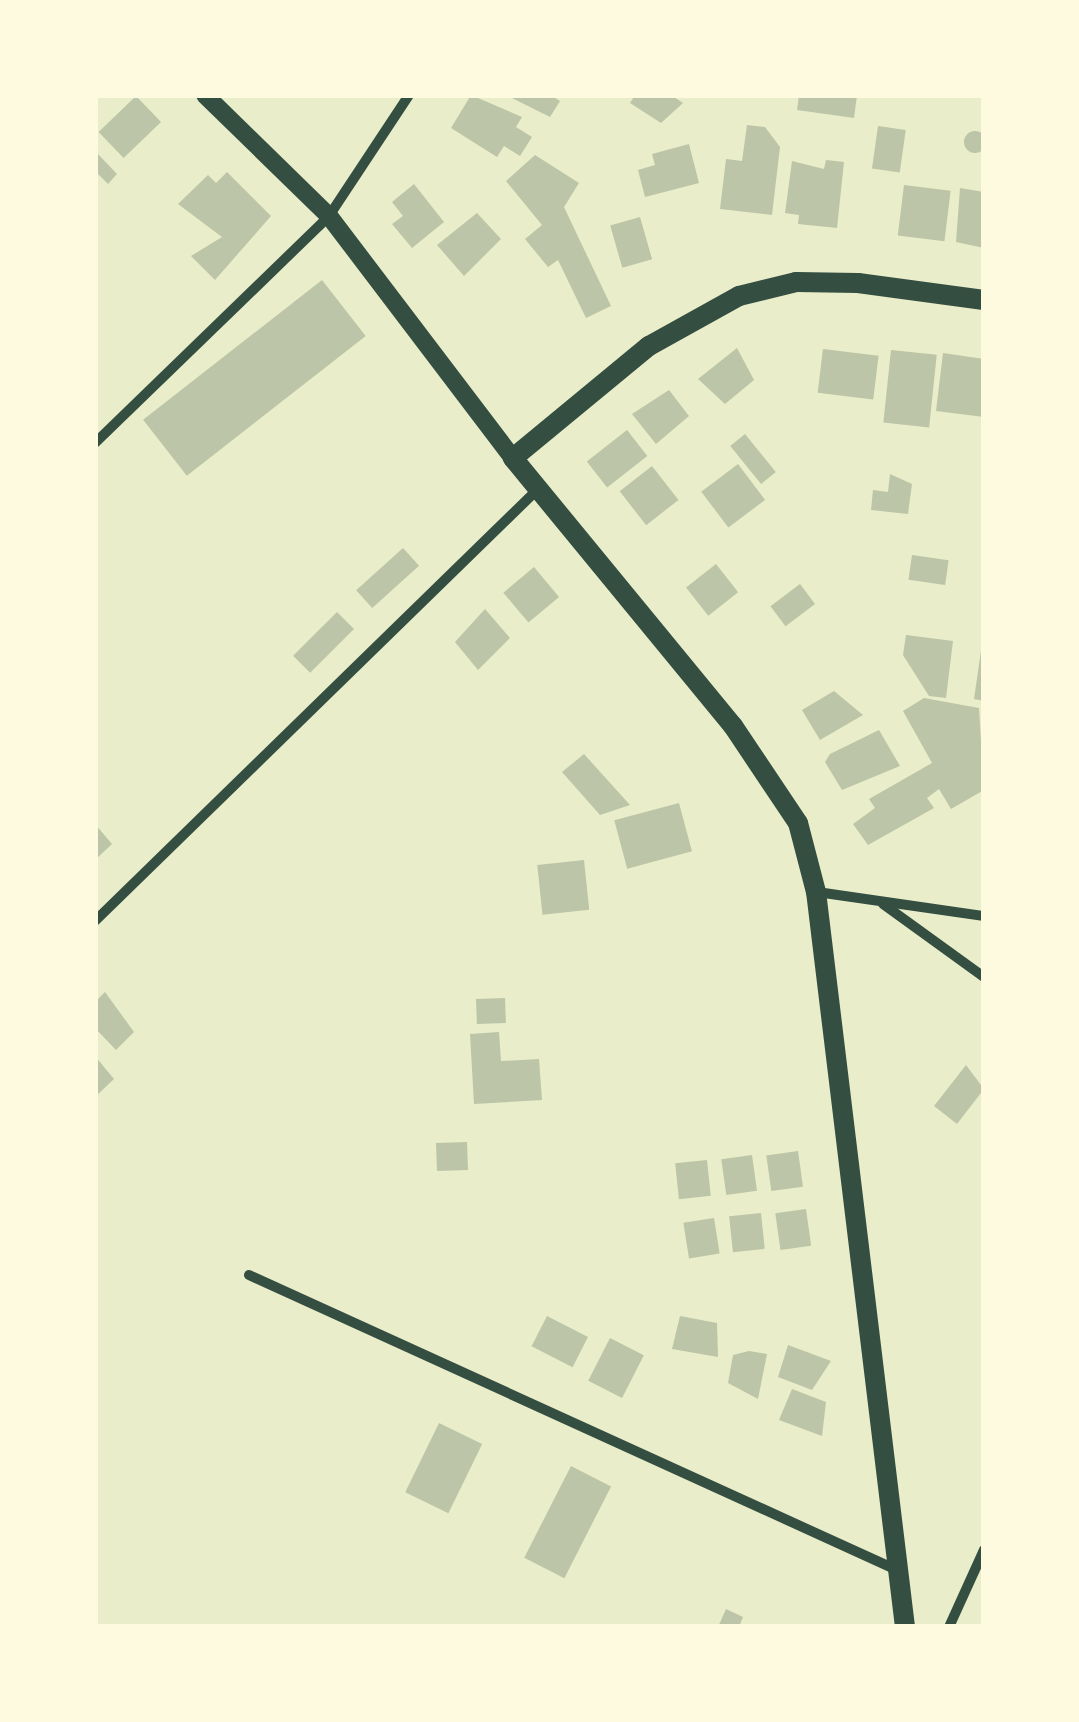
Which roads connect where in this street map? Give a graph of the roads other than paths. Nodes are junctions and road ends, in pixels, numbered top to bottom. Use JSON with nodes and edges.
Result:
{"nodes":[{"id":1,"x":205,"y":95,"type":"edge"},
{"id":2,"x":409,"y":95,"type":"edge"},
{"id":3,"x":329,"y":216,"type":"junction"},
{"id":4,"x":984,"y":300,"type":"edge"},
{"id":5,"x":95,"y":443,"type":"edge"},
{"id":6,"x":513,"y":458,"type":"junction"},
{"id":7,"x":538,"y":489,"type":"junction"},
{"id":8,"x":816,"y":892,"type":"junction"},
{"id":9,"x":878,"y":900,"type":"junction"},
{"id":10,"x":984,"y":916,"type":"edge"},
{"id":11,"x":95,"y":921,"type":"edge"},
{"id":12,"x":984,"y":977,"type":"edge"},
{"id":13,"x":248,"y":1275,"type":"dead end"},
{"id":14,"x":984,"y":1550,"type":"edge"},
{"id":15,"x":900,"y":1572,"type":"junction"},
{"id":16,"x":905,"y":1627,"type":"edge"},
{"id":17,"x":948,"y":1627,"type":"edge"}],
"edges":[{"from":1,"to":3,"type":"street"},
{"from":2,"to":3,"type":"street"},
{"from":3,"to":5,"type":"street"},
{"from":3,"to":6,"type":"street"},
{"from":4,"to":6,"type":"main road"},
{"from":6,"to":7,"type":"main road"},
{"from":7,"to":8,"type":"main road"},
{"from":7,"to":11,"type":"street"},
{"from":8,"to":9,"type":"street"},
{"from":8,"to":15,"type":"main road"},
{"from":9,"to":10,"type":"street"},
{"from":9,"to":12,"type":"street"},
{"from":13,"to":15,"type":"street"},
{"from":14,"to":17,"type":"street"},
{"from":15,"to":16,"type":"main road"}]}
